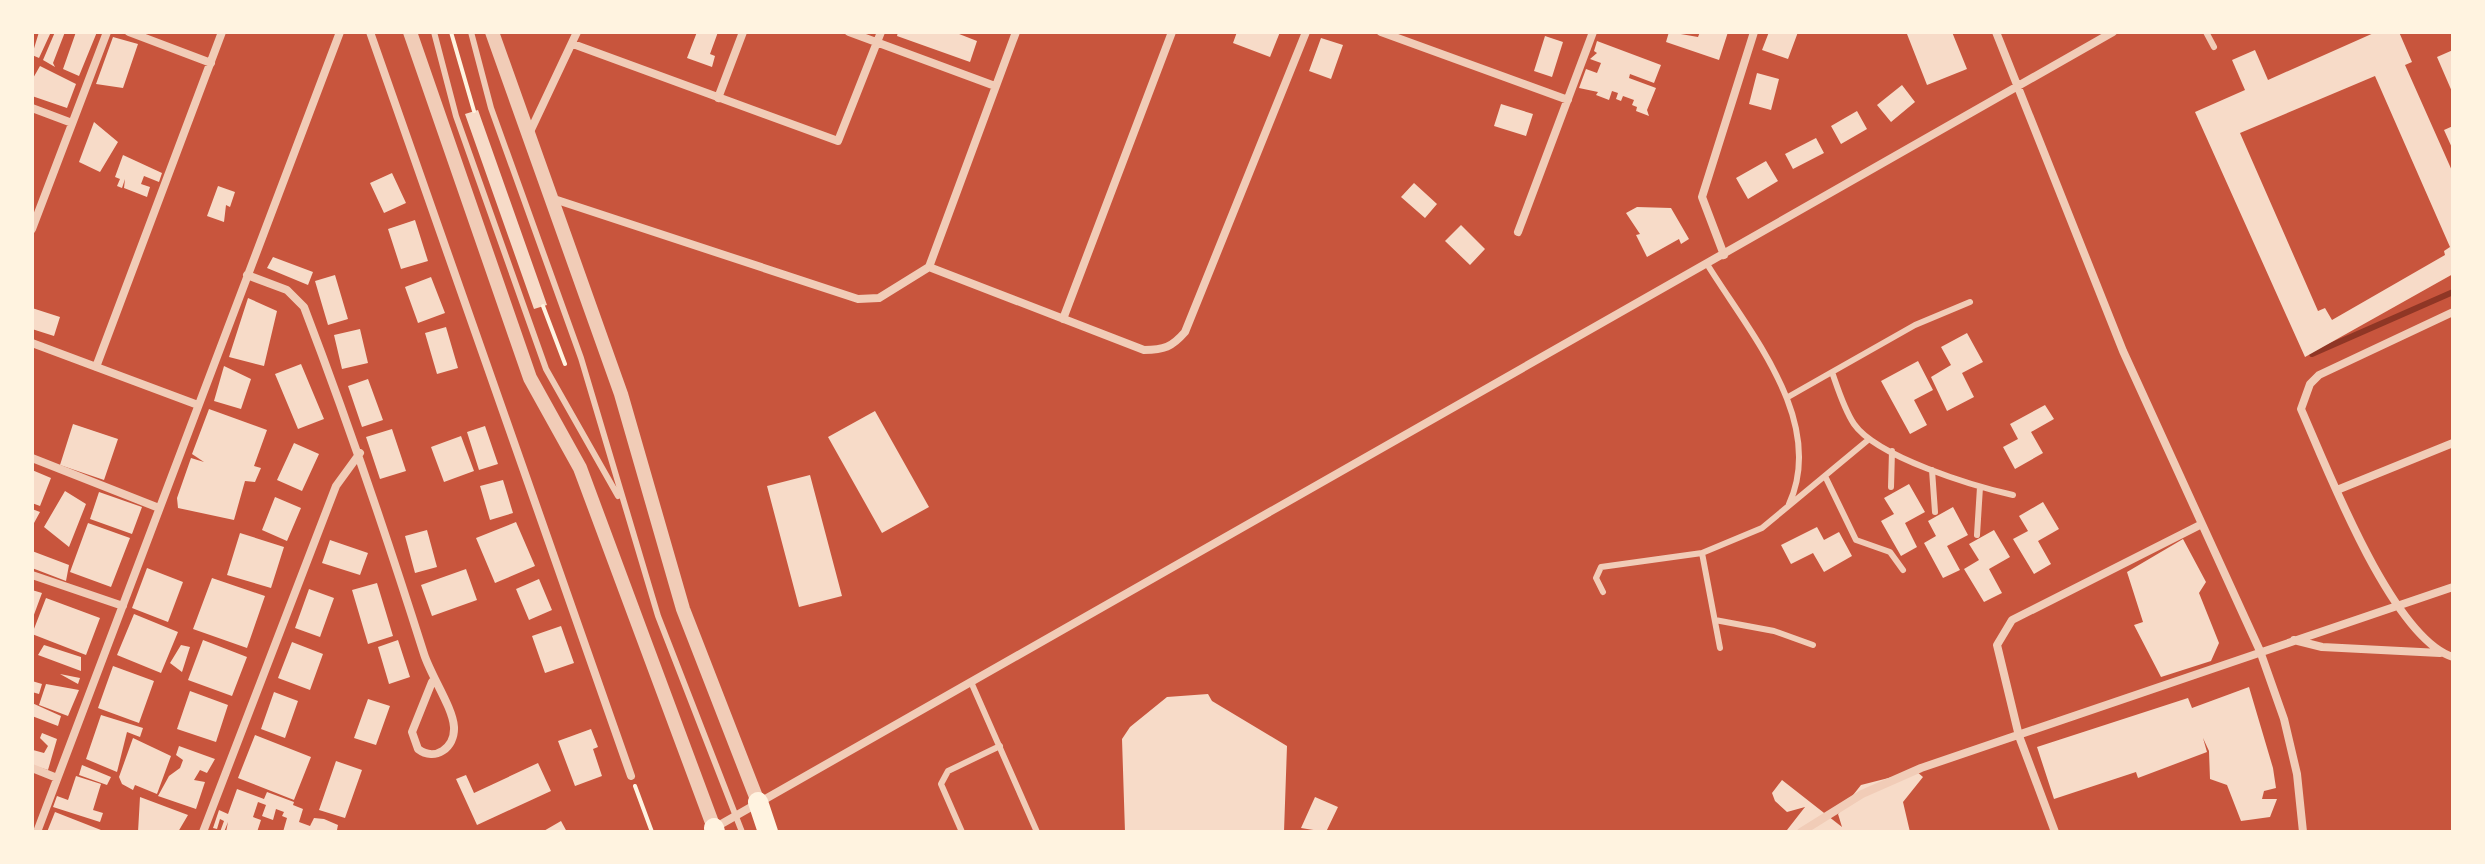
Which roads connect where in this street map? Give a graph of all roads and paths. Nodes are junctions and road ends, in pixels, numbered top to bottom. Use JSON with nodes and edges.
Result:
{"nodes":[{"id":1,"x":107,"y":32,"type":"edge"},
{"id":2,"x":129,"y":32,"type":"edge"},
{"id":3,"x":222,"y":32,"type":"edge"},
{"id":4,"x":340,"y":32,"type":"edge"},
{"id":5,"x":370,"y":32,"type":"edge"},
{"id":6,"x":410,"y":32,"type":"edge"},
{"id":7,"x":434,"y":32,"type":"edge"},
{"id":8,"x":451,"y":32,"type":"edge"},
{"id":9,"x":471,"y":32,"type":"edge"},
{"id":10,"x":492,"y":32,"type":"edge"},
{"id":11,"x":577,"y":32,"type":"edge"},
{"id":12,"x":743,"y":32,"type":"edge"},
{"id":13,"x":849,"y":32,"type":"edge"},
{"id":14,"x":881,"y":32,"type":"edge"},
{"id":15,"x":1016,"y":32,"type":"edge"},
{"id":16,"x":1172,"y":32,"type":"edge"},
{"id":17,"x":1306,"y":32,"type":"edge"},
{"id":18,"x":1381,"y":32,"type":"edge"},
{"id":19,"x":1593,"y":32,"type":"edge"},
{"id":20,"x":1754,"y":32,"type":"edge"},
{"id":21,"x":1996,"y":32,"type":"edge"},
{"id":22,"x":2113,"y":32,"type":"edge"},
{"id":23,"x":2206,"y":32,"type":"edge"},
{"id":24,"x":877,"y":43,"type":"junction"},
{"id":25,"x":573,"y":44,"type":"junction"},
{"id":26,"x":2214,"y":47,"type":"dead end"},
{"id":27,"x":211,"y":63,"type":"junction"},
{"id":28,"x":995,"y":86,"type":"junction"},
{"id":29,"x":2019,"y":88,"type":"junction"},
{"id":30,"x":718,"y":98,"type":"junction"},
{"id":31,"x":1568,"y":100,"type":"junction"},
{"id":32,"x":32,"y":108,"type":"edge"},
{"id":33,"x":474,"y":111,"type":"dead end"},
{"id":34,"x":72,"y":123,"type":"junction"},
{"id":35,"x":528,"y":137,"type":"junction"},
{"id":36,"x":551,"y":198,"type":"junction"},
{"id":37,"x":32,"y":229,"type":"edge"},
{"id":38,"x":1518,"y":232,"type":"dead end"},
{"id":39,"x":1724,"y":255,"type":"junction"},
{"id":40,"x":1707,"y":264,"type":"junction"},
{"id":41,"x":929,"y":267,"type":"junction"},
{"id":42,"x":247,"y":275,"type":"junction"},
{"id":43,"x":1970,"y":302,"type":"dead end"},
{"id":44,"x":543,"y":306,"type":"dead end"},
{"id":45,"x":2453,"y":312,"type":"edge"},
{"id":46,"x":1063,"y":319,"type":"junction"},
{"id":47,"x":32,"y":343,"type":"edge"},
{"id":48,"x":565,"y":364,"type":"dead end"},
{"id":49,"x":96,"y":367,"type":"junction"},
{"id":50,"x":1832,"y":372,"type":"junction"},
{"id":51,"x":1788,"y":397,"type":"junction"},
{"id":52,"x":198,"y":405,"type":"junction"},
{"id":53,"x":1868,"y":440,"type":"junction"},
{"id":54,"x":2453,"y":443,"type":"edge"},
{"id":55,"x":1892,"y":451,"type":"junction"},
{"id":56,"x":360,"y":453,"type":"junction"},
{"id":57,"x":32,"y":458,"type":"edge"},
{"id":58,"x":1932,"y":470,"type":"junction"},
{"id":59,"x":1825,"y":476,"type":"junction"},
{"id":60,"x":1891,"y":487,"type":"dead end"},
{"id":61,"x":1980,"y":487,"type":"junction"},
{"id":62,"x":2337,"y":490,"type":"junction"},
{"id":63,"x":2013,"y":495,"type":"dead end"},
{"id":64,"x":624,"y":506,"type":"junction"},
{"id":65,"x":1788,"y":507,"type":"junction"},
{"id":66,"x":159,"y":508,"type":"junction"},
{"id":67,"x":1935,"y":512,"type":"dead end"},
{"id":68,"x":2200,"y":525,"type":"junction"},
{"id":69,"x":1977,"y":535,"type":"dead end"},
{"id":70,"x":1702,"y":553,"type":"junction"},
{"id":71,"x":1903,"y":570,"type":"dead end"},
{"id":72,"x":32,"y":575,"type":"edge"},
{"id":73,"x":2453,"y":587,"type":"edge"},
{"id":74,"x":1603,"y":592,"type":"dead end"},
{"id":75,"x":123,"y":606,"type":"junction"},
{"id":76,"x":2397,"y":609,"type":"junction"},
{"id":77,"x":1715,"y":620,"type":"junction"},
{"id":78,"x":2294,"y":640,"type":"junction"},
{"id":79,"x":1813,"y":645,"type":"dead end"},
{"id":80,"x":1720,"y":648,"type":"dead end"},
{"id":81,"x":2260,"y":651,"type":"junction"},
{"id":82,"x":2440,"y":653,"type":"junction"},
{"id":83,"x":2453,"y":657,"type":"edge"},
{"id":84,"x":432,"y":682,"type":"junction"},
{"id":85,"x":971,"y":682,"type":"junction"},
{"id":86,"x":2019,"y":736,"type":"junction"},
{"id":87,"x":1000,"y":746,"type":"junction"},
{"id":88,"x":32,"y":768,"type":"edge"},
{"id":89,"x":631,"y":776,"type":"joint"},
{"id":90,"x":57,"y":778,"type":"junction"},
{"id":91,"x":758,"y":802,"type":"junction"},
{"id":92,"x":736,"y":815,"type":"junction"},
{"id":93,"x":711,"y":831,"type":"edge"},
{"id":94,"x":37,"y":832,"type":"edge"},
{"id":95,"x":203,"y":832,"type":"edge"},
{"id":96,"x":652,"y":832,"type":"edge"},
{"id":97,"x":742,"y":832,"type":"edge"},
{"id":98,"x":768,"y":832,"type":"edge"},
{"id":99,"x":962,"y":832,"type":"edge"},
{"id":100,"x":1037,"y":832,"type":"edge"},
{"id":101,"x":1801,"y":832,"type":"edge"},
{"id":102,"x":2055,"y":832,"type":"edge"},
{"id":103,"x":2303,"y":832,"type":"edge"}],
"edges":[{"from":1,"to":34,"type":"street"},
{"from":2,"to":27,"type":"street"},
{"from":3,"to":27,"type":"street"},
{"from":4,"to":42,"type":"street"},
{"from":5,"to":89,"type":"street"},
{"from":6,"to":93,"type":"street"},
{"from":7,"to":64,"type":"lane"},
{"from":8,"to":33,"type":"path"},
{"from":9,"to":64,"type":"lane"},
{"from":10,"to":35,"type":"street"},
{"from":11,"to":25,"type":"street"},
{"from":12,"to":30,"type":"street"},
{"from":13,"to":24,"type":"street"},
{"from":14,"to":24,"type":"street"},
{"from":15,"to":28,"type":"street"},
{"from":16,"to":46,"type":"street"},
{"from":17,"to":46,"type":"street"},
{"from":18,"to":31,"type":"street"},
{"from":19,"to":31,"type":"street"},
{"from":20,"to":39,"type":"street"},
{"from":21,"to":29,"type":"street"},
{"from":22,"to":29,"type":"street"},
{"from":23,"to":26,"type":"lane"},
{"from":24,"to":28,"type":"street"},
{"from":24,"to":30,"type":"street"},
{"from":25,"to":30,"type":"street"},
{"from":25,"to":35,"type":"street"},
{"from":27,"to":49,"type":"street"},
{"from":28,"to":41,"type":"street"},
{"from":29,"to":39,"type":"street"},
{"from":29,"to":68,"type":"street"},
{"from":31,"to":38,"type":"street"},
{"from":32,"to":34,"type":"street"},
{"from":34,"to":37,"type":"street"},
{"from":35,"to":36,"type":"street"},
{"from":36,"to":41,"type":"street"},
{"from":36,"to":91,"type":"street"},
{"from":39,"to":40,"type":"street"},
{"from":40,"to":51,"type":"lane"},
{"from":40,"to":85,"type":"street"},
{"from":41,"to":46,"type":"street"},
{"from":42,"to":52,"type":"street"},
{"from":42,"to":56,"type":"street"},
{"from":43,"to":50,"type":"lane"},
{"from":44,"to":48,"type":"path"},
{"from":45,"to":62,"type":"street"},
{"from":47,"to":49,"type":"street"},
{"from":49,"to":52,"type":"street"},
{"from":50,"to":51,"type":"lane"},
{"from":50,"to":53,"type":"lane"},
{"from":51,"to":65,"type":"lane"},
{"from":52,"to":66,"type":"street"},
{"from":53,"to":55,"type":"lane"},
{"from":53,"to":59,"type":"lane"},
{"from":54,"to":62,"type":"street"},
{"from":55,"to":58,"type":"lane"},
{"from":55,"to":60,"type":"lane"},
{"from":56,"to":84,"type":"street"},
{"from":56,"to":95,"type":"street"},
{"from":57,"to":66,"type":"street"},
{"from":58,"to":61,"type":"lane"},
{"from":58,"to":67,"type":"lane"},
{"from":59,"to":65,"type":"lane"},
{"from":59,"to":71,"type":"lane"},
{"from":61,"to":63,"type":"lane"},
{"from":61,"to":69,"type":"lane"},
{"from":62,"to":76,"type":"street"},
{"from":64,"to":92,"type":"lane"},
{"from":65,"to":70,"type":"lane"},
{"from":66,"to":75,"type":"street"},
{"from":68,"to":81,"type":"street"},
{"from":68,"to":86,"type":"street"},
{"from":70,"to":74,"type":"lane"},
{"from":70,"to":77,"type":"lane"},
{"from":72,"to":75,"type":"street"},
{"from":73,"to":76,"type":"street"},
{"from":75,"to":90,"type":"street"},
{"from":76,"to":78,"type":"street"},
{"from":76,"to":82,"type":"street"},
{"from":77,"to":79,"type":"lane"},
{"from":77,"to":80,"type":"lane"},
{"from":78,"to":81,"type":"street"},
{"from":78,"to":82,"type":"street"},
{"from":81,"to":86,"type":"street"},
{"from":81,"to":103,"type":"street"},
{"from":82,"to":83,"type":"street"},
{"from":84,"to":84,"type":"street"},
{"from":85,"to":87,"type":"lane"},
{"from":85,"to":91,"type":"street"},
{"from":86,"to":101,"type":"street"},
{"from":86,"to":102,"type":"street"},
{"from":87,"to":99,"type":"lane"},
{"from":87,"to":100,"type":"lane"},
{"from":88,"to":90,"type":"street"},
{"from":89,"to":96,"type":"path"},
{"from":90,"to":94,"type":"street"},
{"from":91,"to":92,"type":"street"},
{"from":91,"to":98,"type":"main road"},
{"from":92,"to":93,"type":"street"},
{"from":92,"to":97,"type":"lane"}]}
